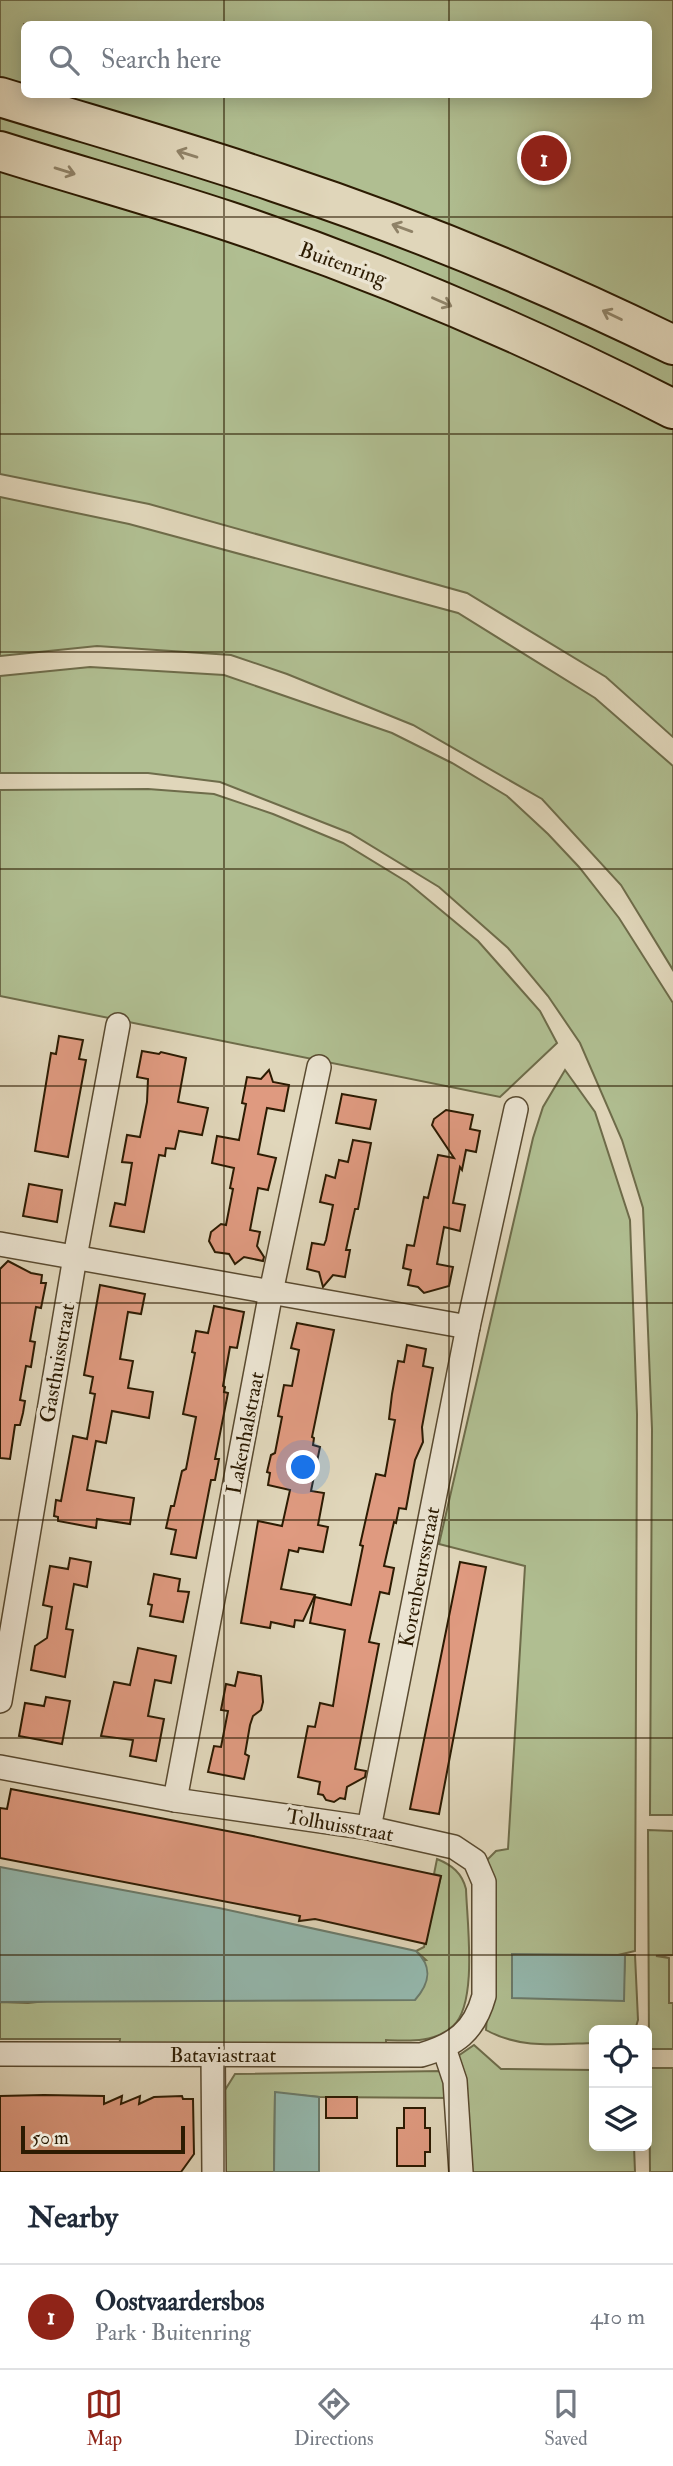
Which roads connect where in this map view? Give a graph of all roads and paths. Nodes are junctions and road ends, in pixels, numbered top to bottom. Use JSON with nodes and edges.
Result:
{"nodes":[{"id":1,"x":0,"y":97,"type":"edge"},
{"id":2,"x":0,"y":151,"type":"edge"},
{"id":3,"x":673,"y":345,"type":"edge"},
{"id":4,"x":673,"y":410,"type":"edge"},
{"id":5,"x":118,"y":1025,"type":"dead end"},
{"id":6,"x":319,"y":1067,"type":"dead end"},
{"id":7,"x":516,"y":1109,"type":"dead end"},
{"id":8,"x":0,"y":1244,"type":"edge"},
{"id":9,"x":75,"y":1257,"type":"junction"},
{"id":10,"x":271,"y":1292,"type":"junction"},
{"id":11,"x":468,"y":1327,"type":"junction"},
{"id":12,"x":0,"y":1702,"type":"edge"},
{"id":13,"x":0,"y":1767,"type":"edge"},
{"id":14,"x":175,"y":1800,"type":"junction"},
{"id":15,"x":369,"y":1828,"type":"junction"},
{"id":16,"x":444,"y":2049,"type":"junction"},
{"id":17,"x":0,"y":2054,"type":"edge"},
{"id":18,"x":213,"y":2055,"type":"junction"},
{"id":19,"x":214,"y":2172,"type":"edge"},
{"id":20,"x":461,"y":2172,"type":"edge"}],
"edges":[{"from":3,"to":1,"type":"highway","one_way":true},
{"from":2,"to":4,"type":"highway","name":"Buitenring","one_way":true},
{"from":5,"to":9,"type":"street","name":"Gasthuisstraat"},
{"from":6,"to":10,"type":"street","name":"Lakenhalstraat"},
{"from":7,"to":11,"type":"street","name":"Korenbeursstraat"},
{"from":8,"to":9,"type":"street"},
{"from":9,"to":10,"type":"street"},
{"from":9,"to":12,"type":"street","name":"Gasthuisstraat"},
{"from":10,"to":11,"type":"street"},
{"from":10,"to":14,"type":"street","name":"Lakenhalstraat"},
{"from":11,"to":15,"type":"street","name":"Korenbeursstraat"},
{"from":13,"to":14,"type":"street","name":"Tolhuisstraat"},
{"from":14,"to":15,"type":"street","name":"Tolhuisstraat"},
{"from":15,"to":16,"type":"street","name":"Tolhuisstraat"},
{"from":16,"to":18,"type":"street","name":"Bataviastraat"},
{"from":16,"to":20,"type":"street"},
{"from":17,"to":18,"type":"street","name":"Bataviastraat"},
{"from":18,"to":19,"type":"street"}]}
